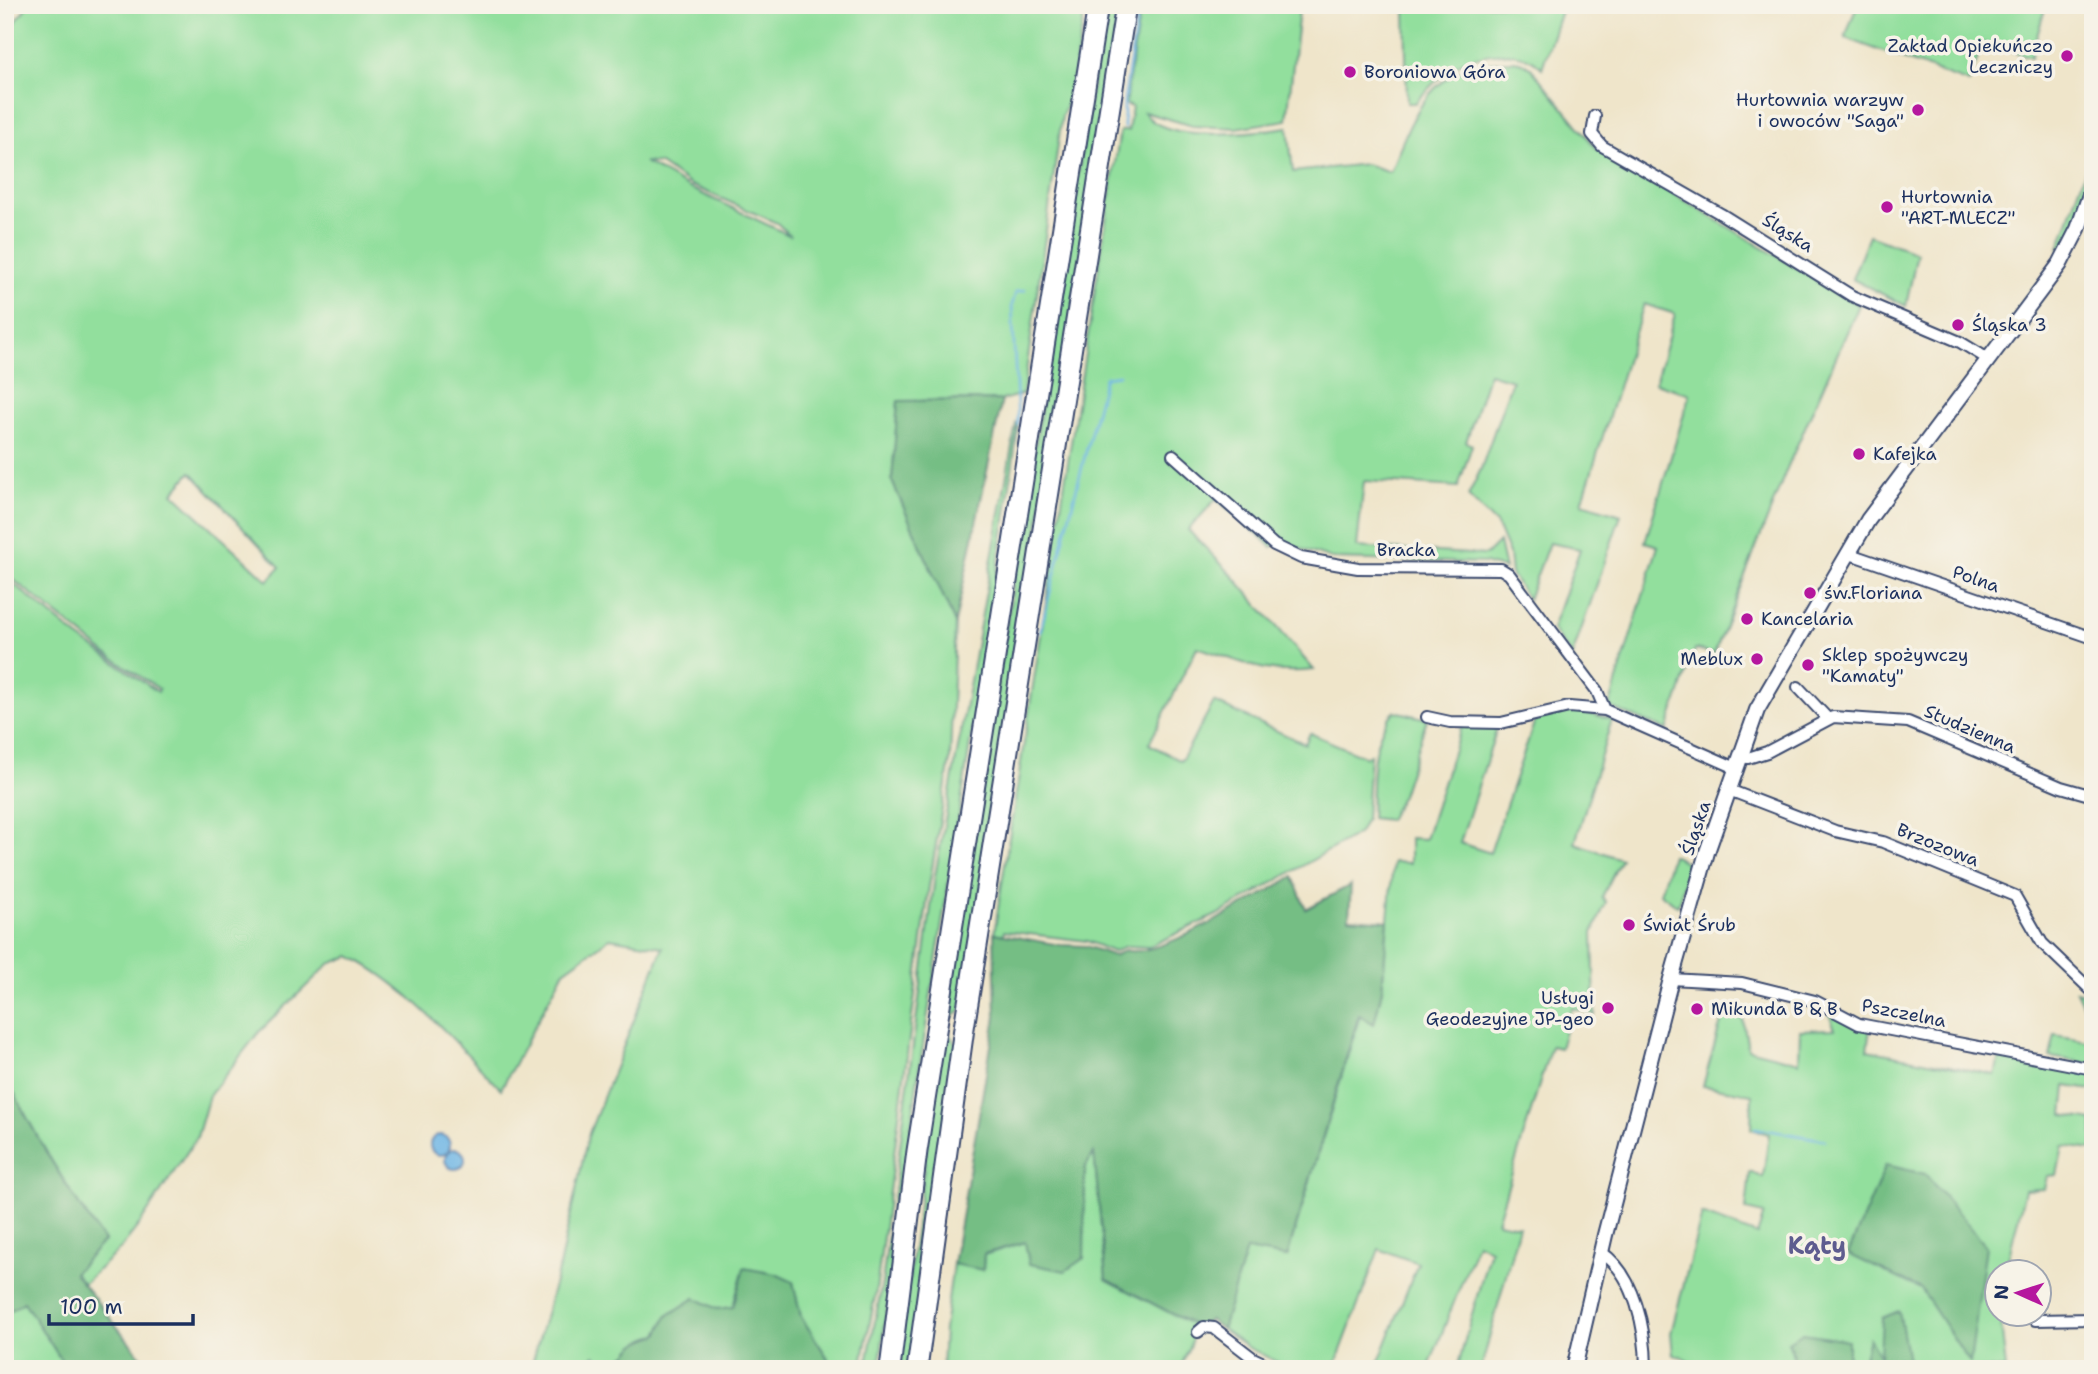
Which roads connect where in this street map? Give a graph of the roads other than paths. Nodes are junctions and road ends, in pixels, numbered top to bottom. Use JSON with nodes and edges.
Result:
{"nodes":[{"id":1,"x":1098,"y":5,"type":"edge"},
{"id":2,"x":1126,"y":5,"type":"edge"},
{"id":3,"x":1595,"y":116,"type":"dead end"},
{"id":4,"x":2093,"y":186,"type":"edge"},
{"id":5,"x":1988,"y":359,"type":"junction"},
{"id":6,"x":1173,"y":455,"type":"dead end"},
{"id":7,"x":1847,"y":553,"type":"junction"},
{"id":8,"x":2093,"y":638,"type":"edge"},
{"id":9,"x":1798,"y":687,"type":"dead end"},
{"id":10,"x":1605,"y":710,"type":"junction"},
{"id":11,"x":1427,"y":717,"type":"dead end"},
{"id":12,"x":1828,"y":719,"type":"junction"},
{"id":13,"x":1738,"y":762,"type":"junction"},
{"id":14,"x":1729,"y":790,"type":"junction"},
{"id":15,"x":2093,"y":796,"type":"edge"},
{"id":16,"x":1671,"y":979,"type":"junction"},
{"id":17,"x":2093,"y":992,"type":"edge"},
{"id":18,"x":2093,"y":1069,"type":"edge"},
{"id":19,"x":1601,"y":1252,"type":"junction"},
{"id":20,"x":2093,"y":1319,"type":"edge"},
{"id":21,"x":2052,"y":1320,"type":"edge"},
{"id":22,"x":1198,"y":1332,"type":"dead end"},
{"id":23,"x":890,"y":1369,"type":"edge"},
{"id":24,"x":917,"y":1369,"type":"edge"},
{"id":25,"x":1276,"y":1369,"type":"edge"},
{"id":26,"x":1574,"y":1369,"type":"edge"},
{"id":27,"x":1646,"y":1369,"type":"edge"}],
"edges":[{"from":1,"to":23,"type":"highway"},
{"from":2,"to":24,"type":"highway"},
{"from":3,"to":5,"type":"street","name":"Śląska"},
{"from":4,"to":5,"type":"main road","name":"Śląska"},
{"from":5,"to":7,"type":"main road","name":"Śląska"},
{"from":6,"to":10,"type":"street","name":"Bracka"},
{"from":7,"to":8,"type":"street","name":"Polna"},
{"from":7,"to":13,"type":"main road","name":"Śląska"},
{"from":9,"to":12,"type":"street"},
{"from":10,"to":11,"type":"street"},
{"from":10,"to":13,"type":"street"},
{"from":12,"to":13,"type":"street"},
{"from":12,"to":15,"type":"street","name":"Studzienna"},
{"from":13,"to":14,"type":"main road","name":"Śląska"},
{"from":14,"to":16,"type":"main road","name":"Śląska"},
{"from":14,"to":17,"type":"street","name":"Brzozowa"},
{"from":16,"to":18,"type":"street","name":"Pszczelna"},
{"from":16,"to":19,"type":"main road","name":"Śląska"},
{"from":19,"to":26,"type":"main road","name":"Śląska"},
{"from":19,"to":27,"type":"street"},
{"from":20,"to":21,"type":"street"},
{"from":22,"to":25,"type":"street"}]}
